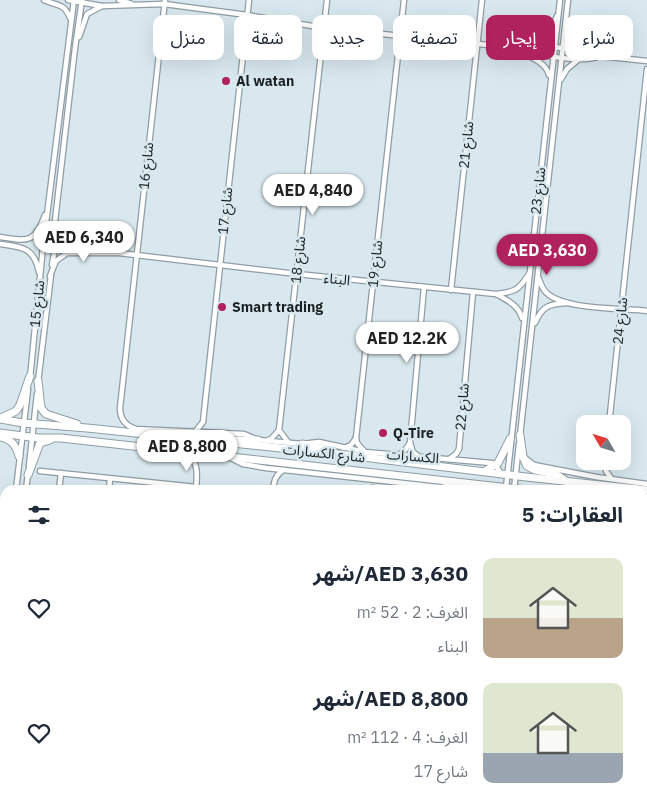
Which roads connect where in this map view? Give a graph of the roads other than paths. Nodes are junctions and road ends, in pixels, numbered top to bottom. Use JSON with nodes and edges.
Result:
{"nodes":[{"id":1,"x":44,"y":0,"type":"edge"},
{"id":2,"x":68,"y":0,"type":"edge"},
{"id":3,"x":74,"y":0,"type":"edge"},
{"id":4,"x":119,"y":0,"type":"edge"},
{"id":5,"x":249,"y":0,"type":"edge"},
{"id":6,"x":326,"y":0,"type":"edge"},
{"id":7,"x":404,"y":0,"type":"edge"},
{"id":8,"x":482,"y":0,"type":"edge"},
{"id":9,"x":560,"y":0,"type":"edge"},
{"id":10,"x":568,"y":0,"type":"edge"},
{"id":11,"x":82,"y":1,"type":"edge"},
{"id":12,"x":164,"y":2,"type":"edge"},
{"id":13,"x":133,"y":5,"type":"junction"},
{"id":14,"x":102,"y":6,"type":"junction"},
{"id":15,"x":558,"y":12,"type":"junction"},
{"id":16,"x":247,"y":15,"type":"joint"},
{"id":17,"x":325,"y":15,"type":"edge"},
{"id":18,"x":402,"y":15,"type":"edge"},
{"id":19,"x":567,"y":15,"type":"edge"},
{"id":20,"x":555,"y":20,"type":"edge"},
{"id":21,"x":71,"y":21,"type":"junction"},
{"id":22,"x":565,"y":31,"type":"edge"},
{"id":23,"x":555,"y":38,"type":"edge"},
{"id":24,"x":477,"y":43,"type":"junction"},
{"id":25,"x":486,"y":44,"type":"edge"},
{"id":26,"x":555,"y":47,"type":"edge"},
{"id":27,"x":75,"y":48,"type":"junction"},
{"id":28,"x":563,"y":48,"type":"junction"},
{"id":29,"x":555,"y":56,"type":"edge"},
{"id":30,"x":562,"y":57,"type":"junction"},
{"id":31,"x":565,"y":57,"type":"edge"},
{"id":32,"x":242,"y":60,"type":"edge"},
{"id":33,"x":320,"y":60,"type":"edge"},
{"id":34,"x":397,"y":60,"type":"edge"},
{"id":35,"x":534,"y":60,"type":"edge"},
{"id":36,"x":552,"y":60,"type":"edge"},
{"id":37,"x":577,"y":60,"type":"edge"},
{"id":38,"x":633,"y":60,"type":"edge"},
{"id":39,"x":647,"y":61,"type":"edge"},
{"id":40,"x":647,"y":69,"type":"edge"},
{"id":41,"x":550,"y":79,"type":"junction"},
{"id":42,"x":559,"y":82,"type":"junction"},
{"id":43,"x":48,"y":204,"type":"junction"},
{"id":44,"x":55,"y":221,"type":"junction"},
{"id":45,"x":0,"y":238,"type":"edge"},
{"id":46,"x":0,"y":244,"type":"edge"},
{"id":47,"x":119,"y":253,"type":"junction"},
{"id":48,"x":136,"y":254,"type":"junction"},
{"id":49,"x":219,"y":265,"type":"junction"},
{"id":50,"x":297,"y":274,"type":"junction"},
{"id":51,"x":528,"y":274,"type":"junction"},
{"id":52,"x":538,"y":275,"type":"junction"},
{"id":53,"x":40,"y":276,"type":"junction"},
{"id":54,"x":50,"y":276,"type":"junction"},
{"id":55,"x":373,"y":283,"type":"junction"},
{"id":56,"x":424,"y":287,"type":"junction"},
{"id":57,"x":451,"y":290,"type":"junction"},
{"id":58,"x":472,"y":292,"type":"junction"},
{"id":59,"x":496,"y":294,"type":"junction"},
{"id":60,"x":571,"y":303,"type":"junction"},
{"id":61,"x":621,"y":308,"type":"junction"},
{"id":62,"x":647,"y":311,"type":"edge"},
{"id":63,"x":523,"y":326,"type":"junction"},
{"id":64,"x":533,"y":327,"type":"junction"},
{"id":65,"x":30,"y":376,"type":"junction"},
{"id":66,"x":38,"y":381,"type":"junction"},
{"id":67,"x":610,"y":415,"type":"edge"},
{"id":68,"x":0,"y":419,"type":"edge"},
{"id":69,"x":203,"y":422,"type":"junction"},
{"id":70,"x":23,"y":423,"type":"junction"},
{"id":71,"x":34,"y":424,"type":"junction"},
{"id":72,"x":87,"y":428,"type":"junction"},
{"id":73,"x":279,"y":430,"type":"junction"},
{"id":74,"x":195,"y":432,"type":"junction"},
{"id":75,"x":0,"y":433,"type":"edge"},
{"id":76,"x":212,"y":433,"type":"junction"},
{"id":77,"x":520,"y":435,"type":"junction"},
{"id":78,"x":22,"y":436,"type":"junction"},
{"id":79,"x":32,"y":437,"type":"junction"},
{"id":80,"x":0,"y":438,"type":"edge"},
{"id":81,"x":61,"y":438,"type":"junction"},
{"id":82,"x":356,"y":438,"type":"junction"},
{"id":83,"x":510,"y":439,"type":"junction"},
{"id":84,"x":258,"y":440,"type":"junction"},
{"id":85,"x":267,"y":440,"type":"junction"},
{"id":86,"x":218,"y":442,"type":"junction"},
{"id":87,"x":288,"y":442,"type":"junction"},
{"id":88,"x":410,"y":443,"type":"junction"},
{"id":89,"x":302,"y":444,"type":"joint"},
{"id":90,"x":340,"y":451,"type":"junction"},
{"id":91,"x":365,"y":452,"type":"junction"},
{"id":92,"x":188,"y":453,"type":"junction"},
{"id":93,"x":399,"y":455,"type":"junction"},
{"id":94,"x":19,"y":456,"type":"junction"},
{"id":95,"x":420,"y":457,"type":"junction"},
{"id":96,"x":230,"y":458,"type":"junction"},
{"id":97,"x":523,"y":458,"type":"junction"},
{"id":98,"x":450,"y":460,"type":"junction"},
{"id":99,"x":496,"y":465,"type":"junction"},
{"id":100,"x":310,"y":466,"type":"junction"},
{"id":101,"x":266,"y":468,"type":"junction"},
{"id":102,"x":283,"y":470,"type":"junction"},
{"id":103,"x":606,"y":470,"type":"edge"},
{"id":104,"x":40,"y":471,"type":"dead end"},
{"id":105,"x":292,"y":471,"type":"junction"},
{"id":106,"x":484,"y":472,"type":"junction"},
{"id":107,"x":61,"y":474,"type":"junction"},
{"id":108,"x":504,"y":474,"type":"junction"},
{"id":109,"x":28,"y":475,"type":"junction"},
{"id":110,"x":516,"y":476,"type":"junction"},
{"id":111,"x":110,"y":479,"type":"junction"},
{"id":112,"x":373,"y":479,"type":"junction"},
{"id":113,"x":613,"y":479,"type":"junction"},
{"id":114,"x":274,"y":480,"type":"junction"},
{"id":115,"x":456,"y":481,"type":"junction"},
{"id":116,"x":566,"y":482,"type":"junction"},
{"id":117,"x":159,"y":484,"type":"joint"},
{"id":118,"x":647,"y":484,"type":"edge"},
{"id":119,"x":16,"y":485,"type":"edge"},
{"id":120,"x":27,"y":485,"type":"edge"},
{"id":121,"x":60,"y":485,"type":"edge"},
{"id":122,"x":109,"y":485,"type":"edge"},
{"id":123,"x":168,"y":485,"type":"edge"},
{"id":124,"x":196,"y":485,"type":"edge"},
{"id":125,"x":274,"y":485,"type":"edge"},
{"id":126,"x":372,"y":485,"type":"edge"},
{"id":127,"x":426,"y":485,"type":"edge"},
{"id":128,"x":447,"y":485,"type":"edge"},
{"id":129,"x":485,"y":485,"type":"edge"},
{"id":130,"x":506,"y":485,"type":"edge"},
{"id":131,"x":515,"y":485,"type":"edge"},
{"id":132,"x":596,"y":485,"type":"edge"}],
"edges":[{"from":1,"to":21,"type":"street"},
{"from":2,"to":3,"type":"street"},
{"from":3,"to":11,"type":"street"},
{"from":3,"to":21,"type":"street","name":"شارع 15"},
{"from":4,"to":13,"type":"street"},
{"from":5,"to":16,"type":"street","name":"شارع 17"},
{"from":6,"to":17,"type":"street","name":"شارع 18"},
{"from":7,"to":18,"type":"street","name":"شارع 19"},
{"from":8,"to":24,"type":"street","name":"شارع 21"},
{"from":9,"to":15,"type":"street","name":"شارع 23"},
{"from":10,"to":19,"type":"street","name":"شارع 23"},
{"from":11,"to":14,"type":"street"},
{"from":11,"to":27,"type":"street","name":"شارع 15"},
{"from":12,"to":13,"type":"street"},
{"from":12,"to":16,"type":"street"},
{"from":12,"to":48,"type":"street","name":"شارع 16"},
{"from":13,"to":14,"type":"street"},
{"from":14,"to":27,"type":"street","name":"شارع 15"},
{"from":15,"to":20,"type":"street","name":"شارع 23"},
{"from":15,"to":23,"type":"street","name":"شارع 23"},
{"from":21,"to":43,"type":"street","name":"شارع 15"},
{"from":22,"to":28,"type":"street","name":"شارع 23"},
{"from":24,"to":25,"type":"street"},
{"from":24,"to":57,"type":"street","name":"شارع 21"},
{"from":26,"to":28,"type":"street"},
{"from":27,"to":44,"type":"street","name":"شارع 15"},
{"from":28,"to":30,"type":"street","name":"شارع 23"},
{"from":29,"to":30,"type":"street"},
{"from":30,"to":31,"type":"street"},
{"from":30,"to":42,"type":"street","name":"شارع 23"},
{"from":32,"to":49,"type":"street","name":"شارع 17"},
{"from":33,"to":50,"type":"street","name":"شارع 18"},
{"from":34,"to":55,"type":"street","name":"شارع 19"},
{"from":35,"to":41,"type":"street"},
{"from":36,"to":41,"type":"street","name":"شارع 23"},
{"from":37,"to":42,"type":"street"},
{"from":38,"to":39,"type":"street"},
{"from":40,"to":61,"type":"street","name":"شارع 24"},
{"from":41,"to":51,"type":"street","name":"شارع 23"},
{"from":42,"to":52,"type":"street","name":"شارع 23"},
{"from":43,"to":45,"type":"street"},
{"from":43,"to":53,"type":"street","name":"شارع 15"},
{"from":44,"to":47,"type":"street","name":"البناء"},
{"from":44,"to":54,"type":"street","name":"شارع 15"},
{"from":46,"to":53,"type":"street"},
{"from":47,"to":48,"type":"street","name":"البناء"},
{"from":47,"to":54,"type":"street","name":"البناء"},
{"from":48,"to":49,"type":"street","name":"البناء"},
{"from":48,"to":74,"type":"street","name":"شارع 16"},
{"from":49,"to":50,"type":"street","name":"البناء"},
{"from":49,"to":69,"type":"street","name":"شارع 17"},
{"from":50,"to":55,"type":"street","name":"البناء"},
{"from":50,"to":73,"type":"street","name":"شارع 18"},
{"from":51,"to":59,"type":"street","name":"البناء"},
{"from":51,"to":63,"type":"street","name":"شارع 23"},
{"from":52,"to":60,"type":"street"},
{"from":52,"to":64,"type":"street","name":"شارع 23"},
{"from":53,"to":65,"type":"street","name":"شارع 15"},
{"from":54,"to":66,"type":"street","name":"شارع 15"},
{"from":55,"to":56,"type":"street","name":"البناء"},
{"from":55,"to":82,"type":"street","name":"شارع 19"},
{"from":56,"to":57,"type":"street","name":"البناء"},
{"from":56,"to":88,"type":"street"},
{"from":57,"to":58,"type":"street","name":"البناء"},
{"from":58,"to":59,"type":"street","name":"البناء"},
{"from":58,"to":98,"type":"street","name":"شارع 22"},
{"from":59,"to":63,"type":"street","name":"البناء"},
{"from":60,"to":61,"type":"street"},
{"from":60,"to":64,"type":"street"},
{"from":61,"to":62,"type":"street"},
{"from":61,"to":67,"type":"street","name":"شارع 24"},
{"from":63,"to":83,"type":"street","name":"شارع 23"},
{"from":64,"to":77,"type":"street","name":"شارع 23"},
{"from":65,"to":68,"type":"street"},
{"from":65,"to":70,"type":"street","name":"شارع 15"},
{"from":66,"to":71,"type":"street","name":"شارع 15"},
{"from":66,"to":72,"type":"street"},
{"from":68,"to":70,"type":"street","name":"شارع الكسارات"},
{"from":69,"to":74,"type":"street"},
{"from":69,"to":76,"type":"street"},
{"from":70,"to":71,"type":"street","name":"شارع الكسارات"},
{"from":70,"to":78,"type":"street","name":"شارع 15"},
{"from":71,"to":72,"type":"street","name":"شارع الكسارات"},
{"from":71,"to":79,"type":"street","name":"شارع 15"},
{"from":72,"to":86,"type":"street","name":"شارع الكسارات"},
{"from":73,"to":85,"type":"street"},
{"from":73,"to":87,"type":"street"},
{"from":74,"to":76,"type":"street"},
{"from":75,"to":78,"type":"street","name":"شارع الكسارات"},
{"from":76,"to":84,"type":"street"},
{"from":77,"to":97,"type":"street"},
{"from":77,"to":110,"type":"street","name":"شارع 23"},
{"from":78,"to":79,"type":"street","name":"شارع الكسارات"},
{"from":78,"to":94,"type":"street","name":"شارع 15"},
{"from":79,"to":81,"type":"street","name":"شارع الكسارات"},
{"from":79,"to":109,"type":"street","name":"شارع 15"},
{"from":80,"to":94,"type":"street"},
{"from":81,"to":92,"type":"street","name":"شارع الكسارات"},
{"from":81,"to":109,"type":"street"},
{"from":82,"to":90,"type":"street"},
{"from":82,"to":91,"type":"street"},
{"from":83,"to":99,"type":"street"},
{"from":83,"to":108,"type":"street","name":"شارع 23"},
{"from":84,"to":85,"type":"street"},
{"from":84,"to":86,"type":"street"},
{"from":85,"to":87,"type":"street"},
{"from":86,"to":90,"type":"street","name":"شارع الكسارات"},
{"from":87,"to":89,"type":"street"},
{"from":88,"to":93,"type":"street"},
{"from":88,"to":95,"type":"street"},
{"from":89,"to":90,"type":"street"},
{"from":90,"to":91,"type":"street","name":"الكسارات"},
{"from":90,"to":106,"type":"street","name":"شارع الكسارات"},
{"from":91,"to":93,"type":"street","name":"الكسارات"},
{"from":92,"to":96,"type":"street","name":"شارع الكسارات"},
{"from":92,"to":124,"type":"street"},
{"from":93,"to":95,"type":"street","name":"الكسارات"},
{"from":94,"to":119,"type":"street","name":"شارع 15"},
{"from":95,"to":98,"type":"street","name":"الكسارات"},
{"from":96,"to":100,"type":"street","name":"شارع الكسارات"},
{"from":96,"to":101,"type":"street","name":"الكسارات"},
{"from":97,"to":113,"type":"street"},
{"from":97,"to":116,"type":"street"},
{"from":98,"to":99,"type":"street","name":"الكسارات"},
{"from":99,"to":106,"type":"street"},
{"from":99,"to":108,"type":"street"},
{"from":100,"to":105,"type":"street"},
{"from":100,"to":115,"type":"street","name":"شارع الكسارات"},
{"from":101,"to":102,"type":"street","name":"الكسارات"},
{"from":101,"to":114,"type":"street"},
{"from":102,"to":105,"type":"street","name":"الكسارات"},
{"from":102,"to":114,"type":"street"},
{"from":103,"to":113,"type":"street"},
{"from":104,"to":107,"type":"street"},
{"from":105,"to":112,"type":"street","name":"الكسارات"},
{"from":106,"to":108,"type":"street","name":"شارع الكسارات"},
{"from":107,"to":111,"type":"street"},
{"from":107,"to":121,"type":"street"},
{"from":108,"to":110,"type":"street","name":"شارع الكسارات"},
{"from":108,"to":130,"type":"street","name":"شارع 23"},
{"from":109,"to":120,"type":"street","name":"شارع 15"},
{"from":110,"to":116,"type":"street","name":"شارع الكسارات"},
{"from":110,"to":131,"type":"street","name":"شارع 23"},
{"from":111,"to":117,"type":"street"},
{"from":111,"to":122,"type":"street"},
{"from":112,"to":126,"type":"street"},
{"from":112,"to":127,"type":"street","name":"الكسارات"},
{"from":113,"to":118,"type":"street"},
{"from":114,"to":125,"type":"street"},
{"from":115,"to":128,"type":"street","name":"الكسارات"},
{"from":115,"to":129,"type":"street","name":"شارع الكسارات"},
{"from":116,"to":132,"type":"street","name":"شارع الكسارات"},
{"from":117,"to":123,"type":"street"}]}
